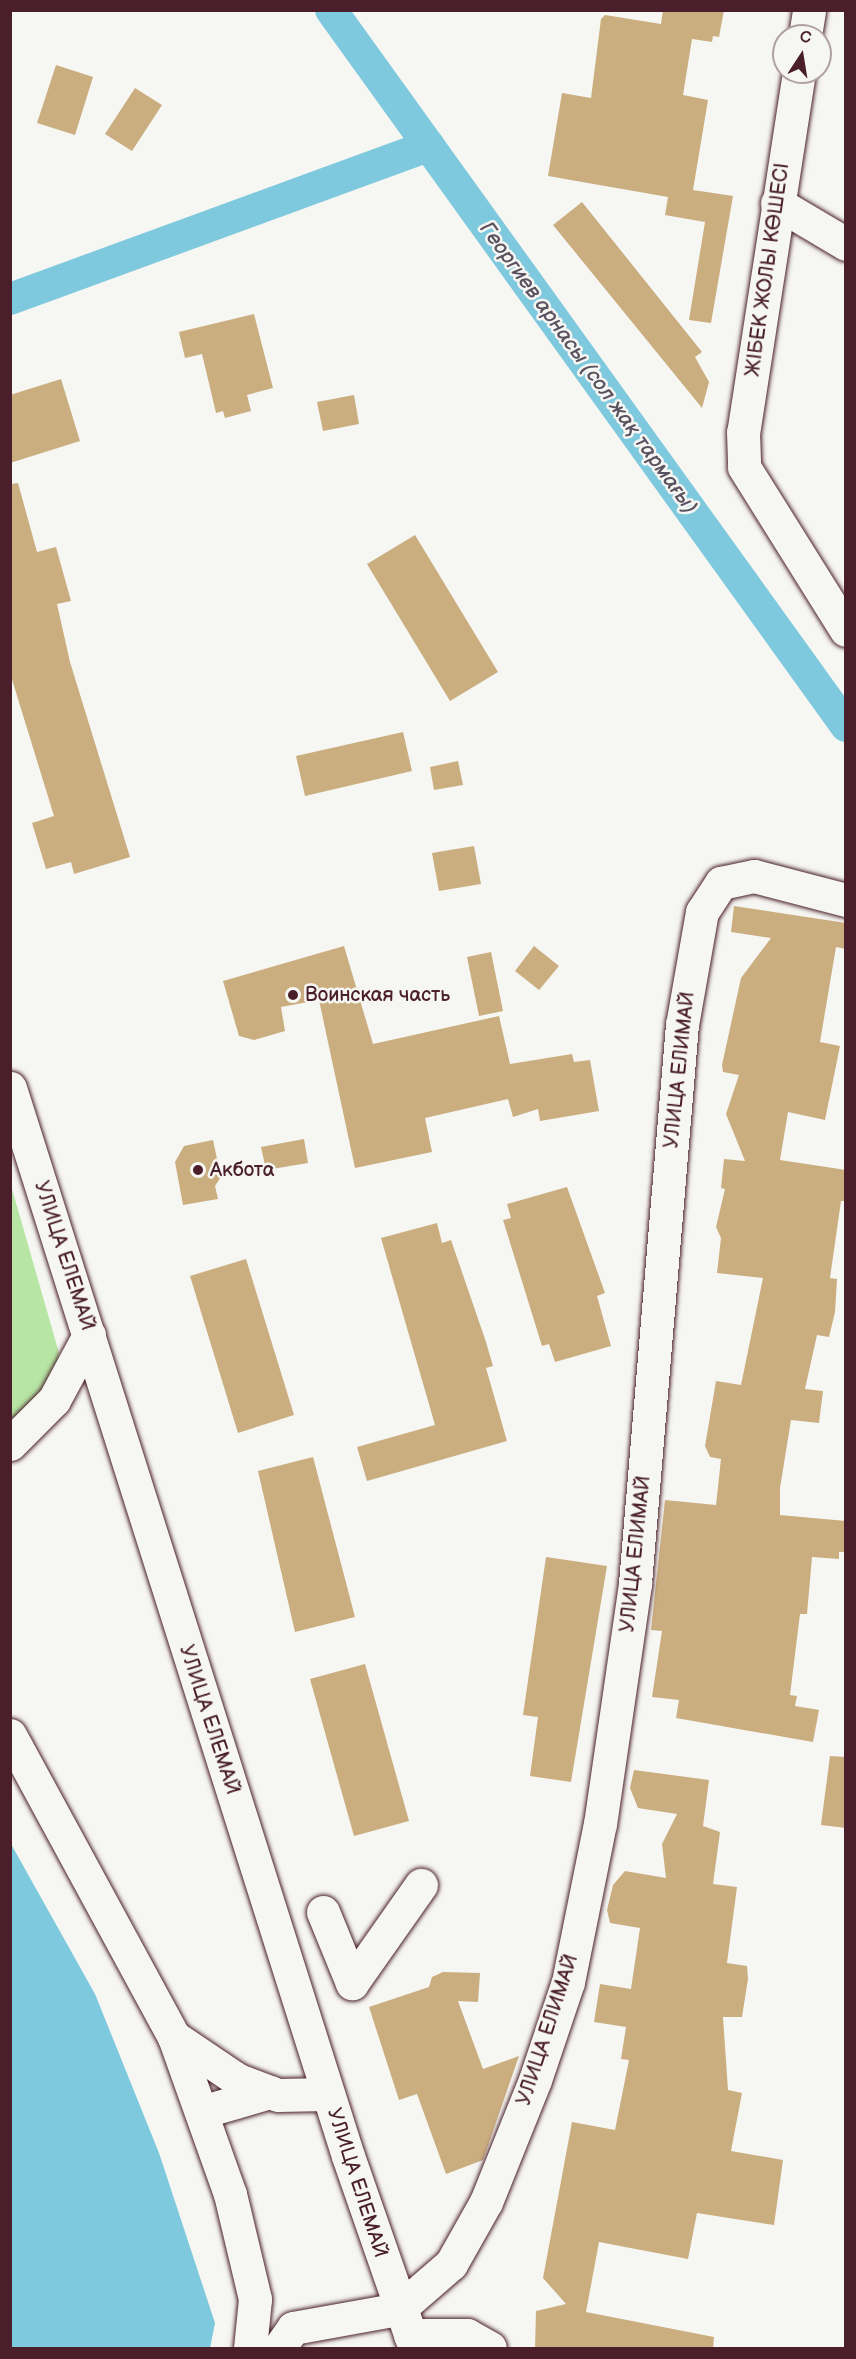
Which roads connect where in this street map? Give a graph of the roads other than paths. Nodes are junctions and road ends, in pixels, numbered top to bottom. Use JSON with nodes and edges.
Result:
{"nodes":[{"id":1,"x":797,"y":84,"type":"edge"},
{"id":2,"x":777,"y":203,"type":"junction"},
{"id":3,"x":846,"y":244,"type":"edge"},
{"id":4,"x":846,"y":630,"type":"edge"},
{"id":5,"x":846,"y":900,"type":"edge"},
{"id":6,"x":10,"y":1088,"type":"edge"},
{"id":7,"x":89,"y":1335,"type":"junction"},
{"id":8,"x":10,"y":1444,"type":"edge"},
{"id":9,"x":10,"y":1735,"type":"edge"},
{"id":10,"x":421,"y":1885,"type":"dead end"},
{"id":11,"x":322,"y":1912,"type":"dead end"},
{"id":12,"x":174,"y":2037,"type":"junction"},
{"id":13,"x":270,"y":2091,"type":"junction"},
{"id":14,"x":328,"y":2094,"type":"junction"},
{"id":15,"x":201,"y":2112,"type":"junction"},
{"id":16,"x":408,"y":2331,"type":"edge"},
{"id":17,"x":490,"y":2348,"type":"edge"},
{"id":18,"x":250,"y":2349,"type":"edge"},
{"id":19,"x":279,"y":2349,"type":"edge"}],
"edges":[{"from":1,"to":2,"type":"street","name":"ЖІБЕК ЖОЛЫ КӨШЕСІ"},
{"from":2,"to":3,"type":"street"},
{"from":2,"to":4,"type":"street","name":"ЖІБЕК ЖОЛЫ КӨШЕСІ"},
{"from":5,"to":16,"type":"street","name":"УЛИЦА ЕЛИМАЙ"},
{"from":6,"to":7,"type":"street","name":"УЛИЦА ЕЛЕМАЙ"},
{"from":7,"to":8,"type":"street"},
{"from":7,"to":14,"type":"street","name":"УЛИЦА ЕЛЕМАЙ"},
{"from":9,"to":12,"type":"street"},
{"from":10,"to":11,"type":"street"},
{"from":12,"to":13,"type":"street"},
{"from":12,"to":15,"type":"street"},
{"from":13,"to":14,"type":"street"},
{"from":13,"to":15,"type":"street"},
{"from":14,"to":16,"type":"street","name":"УЛИЦА ЕЛЕМАЙ"},
{"from":15,"to":18,"type":"street"},
{"from":16,"to":17,"type":"street"},
{"from":16,"to":19,"type":"street"}]}
